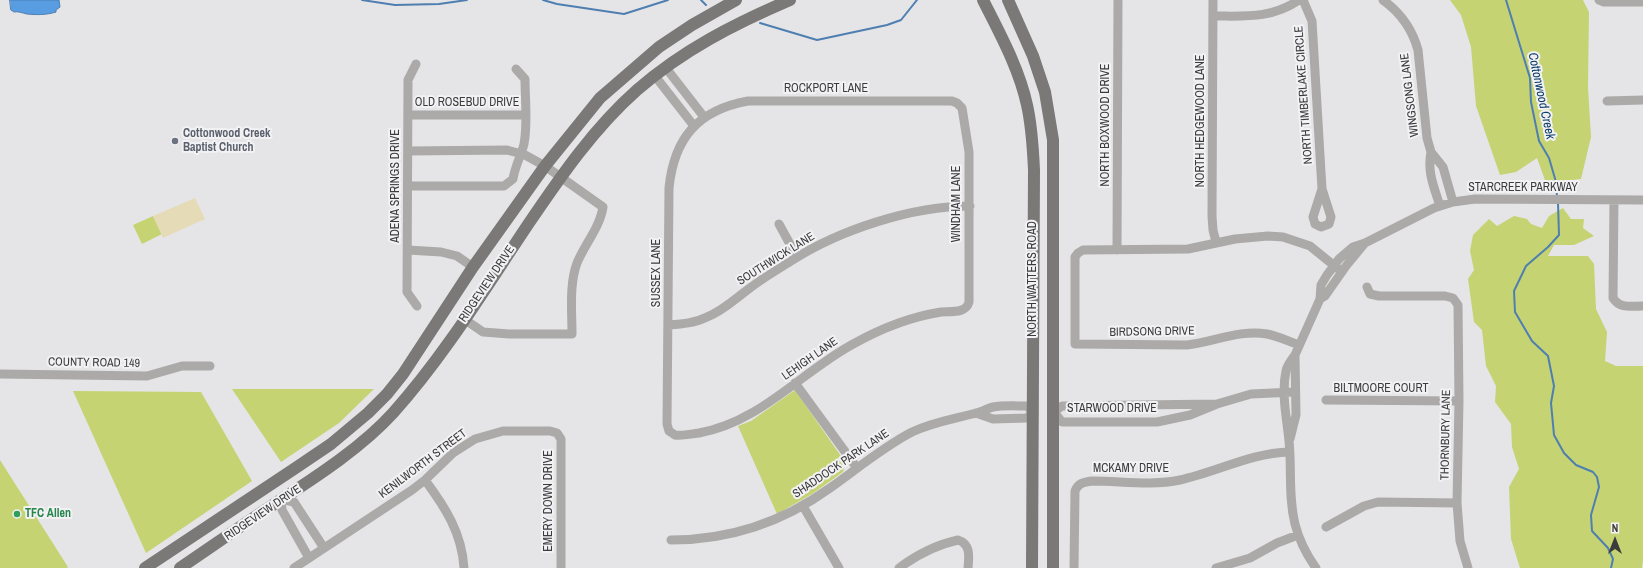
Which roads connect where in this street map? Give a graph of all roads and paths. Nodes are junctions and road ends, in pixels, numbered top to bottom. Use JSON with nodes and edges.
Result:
{"nodes":[{"id":1,"x":736,"y":0,"type":"edge"},
{"id":2,"x":790,"y":0,"type":"edge"},
{"id":3,"x":984,"y":0,"type":"edge"},
{"id":4,"x":1008,"y":0,"type":"edge"},
{"id":5,"x":1118,"y":0,"type":"edge"},
{"id":6,"x":1213,"y":0,"type":"edge"},
{"id":7,"x":1299,"y":0,"type":"edge"},
{"id":8,"x":1303,"y":0,"type":"edge"},
{"id":9,"x":1383,"y":0,"type":"edge"},
{"id":10,"x":1599,"y":0,"type":"edge"},
{"id":11,"x":1643,"y":2,"type":"edge"},
{"id":12,"x":1213,"y":16,"type":"junction"},
{"id":13,"x":747,"y":19,"type":"junction"},
{"id":14,"x":659,"y":47,"type":"junction"},
{"id":15,"x":416,"y":64,"type":"dead end"},
{"id":16,"x":666,"y":68,"type":"junction"},
{"id":17,"x":516,"y":69,"type":"dead end"},
{"id":18,"x":655,"y":76,"type":"junction"},
{"id":19,"x":1643,"y":100,"type":"edge"},
{"id":20,"x":1607,"y":101,"type":"dead end"},
{"id":21,"x":957,"y":103,"type":"joint"},
{"id":22,"x":408,"y":115,"type":"junction"},
{"id":23,"x":525,"y":115,"type":"junction"},
{"id":24,"x":699,"y":121,"type":"junction"},
{"id":25,"x":408,"y":150,"type":"junction"},
{"id":26,"x":1431,"y":152,"type":"junction"},
{"id":27,"x":520,"y":154,"type":"junction"},
{"id":28,"x":545,"y":166,"type":"junction"},
{"id":29,"x":561,"y":176,"type":"junction"},
{"id":30,"x":408,"y":186,"type":"junction"},
{"id":31,"x":1322,"y":190,"type":"dead end"},
{"id":32,"x":1614,"y":200,"type":"junction"},
{"id":33,"x":1643,"y":200,"type":"edge"},
{"id":34,"x":1453,"y":202,"type":"junction"},
{"id":35,"x":970,"y":206,"type":"junction"},
{"id":36,"x":1440,"y":206,"type":"junction"},
{"id":37,"x":779,"y":224,"type":"dead end"},
{"id":38,"x":1216,"y":242,"type":"junction"},
{"id":39,"x":408,"y":250,"type":"junction"},
{"id":40,"x":1117,"y":250,"type":"junction"},
{"id":41,"x":797,"y":257,"type":"junction"},
{"id":42,"x":473,"y":267,"type":"junction"},
{"id":43,"x":1338,"y":269,"type":"junction"},
{"id":44,"x":1366,"y":287,"type":"dead end"},
{"id":45,"x":417,"y":306,"type":"dead end"},
{"id":46,"x":1643,"y":306,"type":"edge"},
{"id":47,"x":967,"y":307,"type":"joint"},
{"id":48,"x":464,"y":319,"type":"junction"},
{"id":49,"x":669,"y":325,"type":"junction"},
{"id":50,"x":1299,"y":345,"type":"junction"},
{"id":51,"x":1295,"y":355,"type":"junction"},
{"id":52,"x":210,"y":366,"type":"dead end"},
{"id":53,"x":0,"y":374,"type":"edge"},
{"id":54,"x":795,"y":383,"type":"junction"},
{"id":55,"x":1285,"y":392,"type":"junction"},
{"id":56,"x":1295,"y":392,"type":"junction"},
{"id":57,"x":1326,"y":400,"type":"dead end"},
{"id":58,"x":1459,"y":401,"type":"junction"},
{"id":59,"x":1217,"y":404,"type":"junction"},
{"id":60,"x":1033,"y":412,"type":"junction"},
{"id":61,"x":1054,"y":412,"type":"junction"},
{"id":62,"x":670,"y":433,"type":"joint"},
{"id":63,"x":558,"y":434,"type":"joint"},
{"id":64,"x":1289,"y":447,"type":"junction"},
{"id":65,"x":857,"y":468,"type":"junction"},
{"id":66,"x":425,"y":480,"type":"junction"},
{"id":67,"x":272,"y":484,"type":"junction"},
{"id":68,"x":281,"y":499,"type":"junction"},
{"id":69,"x":1457,"y":503,"type":"junction"},
{"id":70,"x":802,"y":506,"type":"junction"},
{"id":71,"x":1326,"y":528,"type":"dead end"},
{"id":72,"x":1298,"y":535,"type":"junction"},
{"id":73,"x":671,"y":540,"type":"dead end"},
{"id":74,"x":324,"y":548,"type":"junction"},
{"id":75,"x":309,"y":558,"type":"junction"},
{"id":76,"x":145,"y":568,"type":"edge"},
{"id":77,"x":180,"y":568,"type":"edge"},
{"id":78,"x":294,"y":568,"type":"edge"},
{"id":79,"x":464,"y":568,"type":"edge"},
{"id":80,"x":561,"y":568,"type":"edge"},
{"id":81,"x":839,"y":568,"type":"edge"},
{"id":82,"x":899,"y":568,"type":"edge"},
{"id":83,"x":968,"y":568,"type":"edge"},
{"id":84,"x":1032,"y":568,"type":"edge"},
{"id":85,"x":1053,"y":568,"type":"edge"},
{"id":86,"x":1074,"y":568,"type":"edge"},
{"id":87,"x":1216,"y":568,"type":"edge"},
{"id":88,"x":1316,"y":568,"type":"edge"},
{"id":89,"x":1468,"y":568,"type":"edge"}],
"edges":[{"from":1,"to":13,"type":"main road"},
{"from":1,"to":14,"type":"main road","name":"RIDGEVIEW DRIVE"},
{"from":2,"to":13,"type":"main road","name":"RIDGEVIEW DRIVE"},
{"from":3,"to":60,"type":"main road","name":"NORTH WATTERS ROAD"},
{"from":4,"to":61,"type":"main road","name":"NORTH WATTERS ROAD"},
{"from":5,"to":40,"type":"street","name":"NORTH BOXWOOD DRIVE"},
{"from":6,"to":12,"type":"street","name":"NORTH HEDGEWOOD LANE"},
{"from":7,"to":12,"type":"street"},
{"from":8,"to":31,"type":"street","name":"NORTH TIMBERLAKE CIRCLE"},
{"from":9,"to":26,"type":"street","name":"WINGSONG LANE"},
{"from":10,"to":11,"type":"street"},
{"from":12,"to":38,"type":"street","name":"NORTH HEDGEWOOD LANE"},
{"from":13,"to":16,"type":"main road","name":"RIDGEVIEW DRIVE"},
{"from":14,"to":18,"type":"main road"},
{"from":14,"to":28,"type":"main road","name":"RIDGEVIEW DRIVE"},
{"from":15,"to":22,"type":"street","name":"ADENA SPRINGS DRIVE"},
{"from":16,"to":18,"type":"main road","name":"RIDGEVIEW DRIVE"},
{"from":16,"to":24,"type":"street"},
{"from":17,"to":23,"type":"street"},
{"from":18,"to":24,"type":"street"},
{"from":18,"to":29,"type":"main road","name":"RIDGEVIEW DRIVE"},
{"from":19,"to":20,"type":"street"},
{"from":21,"to":24,"type":"street","name":"ROCKPORT LANE"},
{"from":21,"to":35,"type":"street","name":"WINDHAM LANE"},
{"from":22,"to":23,"type":"street","name":"OLD ROSEBUD DRIVE"},
{"from":22,"to":25,"type":"street","name":"ADENA SPRINGS DRIVE"},
{"from":23,"to":27,"type":"street"},
{"from":24,"to":49,"type":"street","name":"SUSSEX LANE"},
{"from":25,"to":27,"type":"street"},
{"from":25,"to":30,"type":"street","name":"ADENA SPRINGS DRIVE"},
{"from":26,"to":34,"type":"street","name":"WINGSONG LANE"},
{"from":26,"to":36,"type":"street","name":"WINGSONG LANE"},
{"from":27,"to":28,"type":"street"},
{"from":27,"to":30,"type":"street"},
{"from":28,"to":29,"type":"street"},
{"from":28,"to":42,"type":"main road","name":"RIDGEVIEW DRIVE"},
{"from":29,"to":48,"type":"main road","name":"RIDGEVIEW DRIVE"},
{"from":29,"to":48,"type":"street"},
{"from":30,"to":39,"type":"street","name":"ADENA SPRINGS DRIVE"},
{"from":32,"to":33,"type":"street","name":"STARCREEK PARKWAY"},
{"from":32,"to":34,"type":"street","name":"STARCREEK PARKWAY"},
{"from":32,"to":46,"type":"street"},
{"from":34,"to":36,"type":"street","name":"STARCREEK PARKWAY"},
{"from":35,"to":41,"type":"street","name":"SOUTHWICK LANE"},
{"from":35,"to":47,"type":"street","name":"WINDHAM LANE"},
{"from":36,"to":43,"type":"street","name":"STARCREEK PARKWAY"},
{"from":37,"to":41,"type":"street"},
{"from":38,"to":40,"type":"street"},
{"from":38,"to":43,"type":"street"},
{"from":39,"to":42,"type":"street"},
{"from":39,"to":45,"type":"street","name":"ADENA SPRINGS DRIVE"},
{"from":40,"to":50,"type":"street","name":"BIRDSONG DRIVE"},
{"from":41,"to":49,"type":"street","name":"SOUTHWICK LANE"},
{"from":42,"to":67,"type":"main road","name":"RIDGEVIEW DRIVE"},
{"from":43,"to":50,"type":"street","name":"STARCREEK PARKWAY"},
{"from":44,"to":58,"type":"street","name":"THORNBURY LANE"},
{"from":47,"to":54,"type":"street","name":"LEHIGH LANE"},
{"from":48,"to":68,"type":"main road","name":"RIDGEVIEW DRIVE"},
{"from":49,"to":62,"type":"street","name":"SUSSEX LANE"},
{"from":50,"to":51,"type":"street","name":"STARCREEK PARKWAY"},
{"from":51,"to":55,"type":"street","name":"STARCREEK PARKWAY"},
{"from":51,"to":56,"type":"street","name":"STARCREEK PARKWAY"},
{"from":52,"to":53,"type":"street","name":"COUNTY ROAD 149"},
{"from":54,"to":62,"type":"street","name":"LEHIGH LANE"},
{"from":54,"to":65,"type":"street"},
{"from":55,"to":56,"type":"street","name":"STARWOOD DRIVE"},
{"from":55,"to":59,"type":"street","name":"STARWOOD DRIVE"},
{"from":55,"to":64,"type":"street","name":"STARCREEK PARKWAY"},
{"from":56,"to":64,"type":"street","name":"STARCREEK PARKWAY"},
{"from":57,"to":58,"type":"street","name":"BILTMOORE COURT"},
{"from":58,"to":69,"type":"street","name":"THORNBURY LANE"},
{"from":59,"to":61,"type":"street","name":"STARWOOD DRIVE"},
{"from":59,"to":61,"type":"street","name":"STARWOOD DRIVE"},
{"from":60,"to":61,"type":"main road"},
{"from":60,"to":65,"type":"street","name":"SHADDOCK PARK LANE"},
{"from":60,"to":84,"type":"main road","name":"NORTH WATTERS ROAD"},
{"from":61,"to":85,"type":"main road","name":"NORTH WATTERS ROAD"},
{"from":63,"to":66,"type":"street","name":"KENILWORTH STREET"},
{"from":63,"to":80,"type":"street","name":"EMERY DOWN DRIVE"},
{"from":64,"to":72,"type":"street","name":"STARCREEK PARKWAY"},
{"from":64,"to":86,"type":"street","name":"MCKAMY DRIVE"},
{"from":65,"to":70,"type":"street","name":"SHADDOCK PARK LANE"},
{"from":66,"to":74,"type":"street","name":"KENILWORTH STREET"},
{"from":66,"to":79,"type":"street"},
{"from":67,"to":68,"type":"main road"},
{"from":67,"to":76,"type":"main road","name":"RIDGEVIEW DRIVE"},
{"from":68,"to":74,"type":"street"},
{"from":68,"to":75,"type":"street"},
{"from":68,"to":77,"type":"main road","name":"RIDGEVIEW DRIVE"},
{"from":69,"to":71,"type":"street"},
{"from":69,"to":89,"type":"street","name":"THORNBURY LANE"},
{"from":70,"to":73,"type":"street","name":"SHADDOCK PARK LANE"},
{"from":70,"to":81,"type":"street"},
{"from":72,"to":87,"type":"street"},
{"from":72,"to":88,"type":"street","name":"STARCREEK PARKWAY"},
{"from":74,"to":75,"type":"street","name":"KENILWORTH STREET"},
{"from":75,"to":78,"type":"street","name":"KENILWORTH STREET"},
{"from":82,"to":83,"type":"street"}]}
